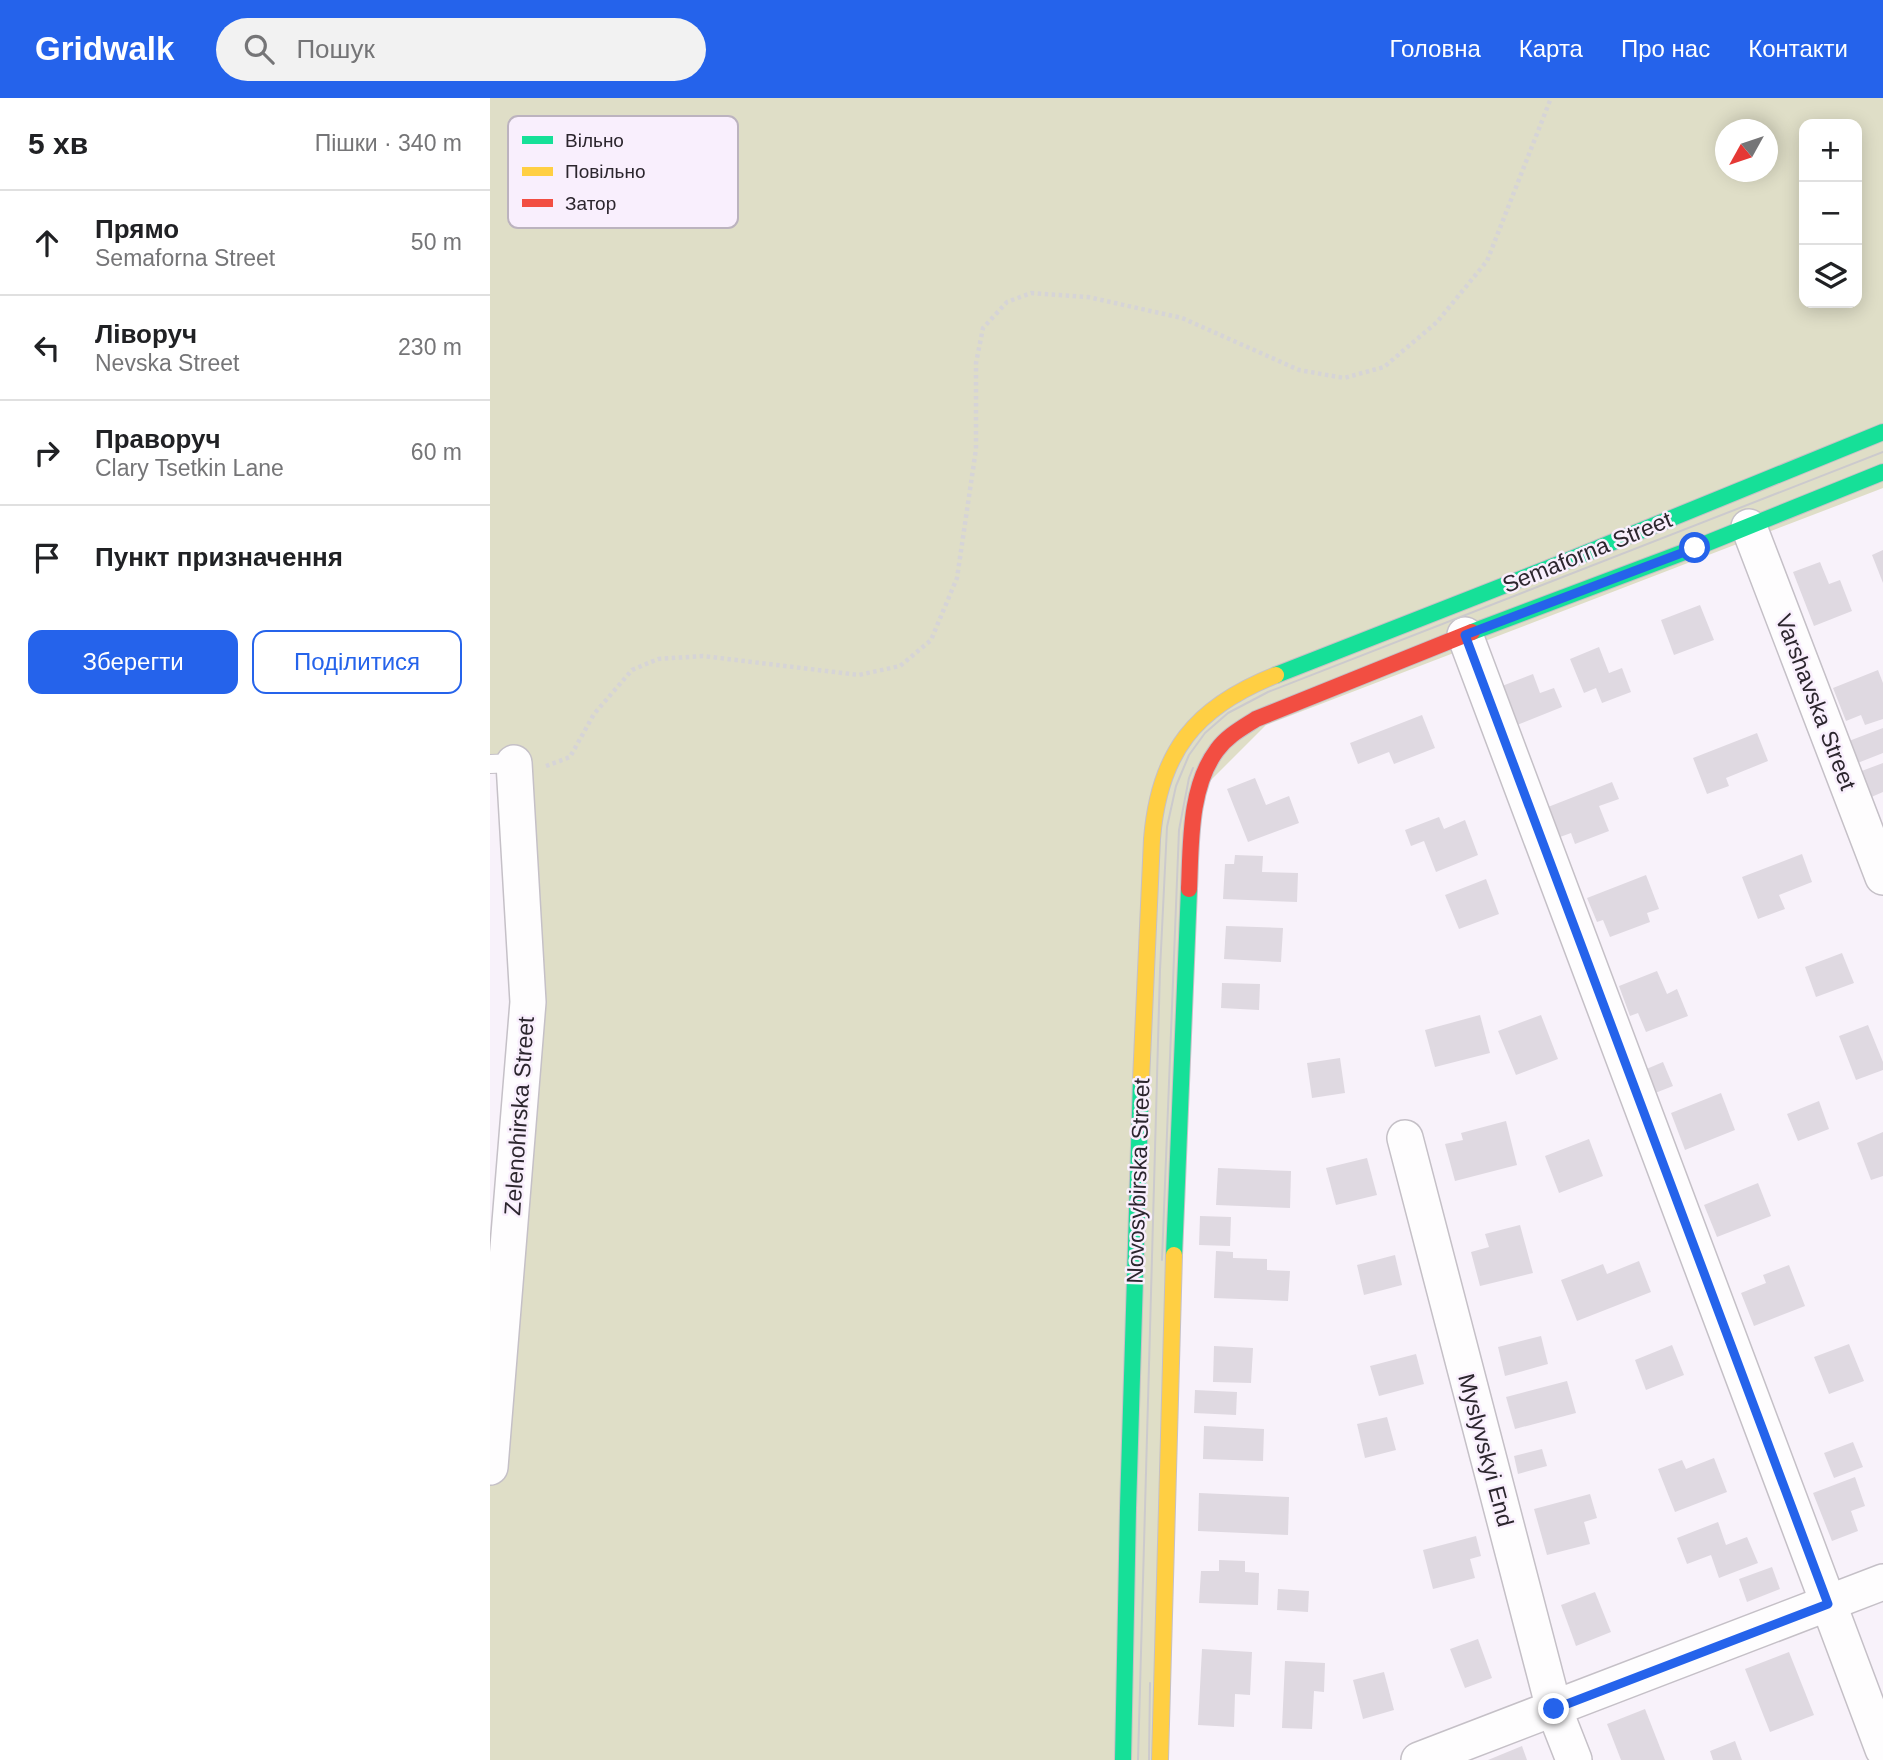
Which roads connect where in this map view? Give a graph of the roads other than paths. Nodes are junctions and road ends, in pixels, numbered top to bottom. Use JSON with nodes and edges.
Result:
{"nodes":[{"id":1,"x":1883,"y":432,"type":"edge"},
{"id":2,"x":1883,"y":472,"type":"edge"},
{"id":3,"x":1749,"y":527,"type":"junction"},
{"id":4,"x":1465,"y":635,"type":"junction"},
{"id":5,"x":1290,"y":669,"type":"joint"},
{"id":6,"x":1305,"y":698,"type":"joint"},
{"id":7,"x":502,"y":764,"type":"edge"},
{"id":8,"x":1883,"y":877,"type":"edge"},
{"id":9,"x":1405,"y":1138,"type":"dead end"},
{"id":10,"x":502,"y":1191,"type":"edge"},
{"id":11,"x":498,"y":1302,"type":"edge"},
{"id":12,"x":490,"y":1464,"type":"edge"},
{"id":13,"x":1883,"y":1582,"type":"edge"},
{"id":14,"x":1828,"y":1604,"type":"junction"},
{"id":15,"x":1554,"y":1709,"type":"junction"},
{"id":16,"x":1883,"y":1749,"type":"edge"},
{"id":17,"x":1123,"y":1760,"type":"edge"},
{"id":18,"x":1160,"y":1760,"type":"edge"},
{"id":19,"x":1419,"y":1760,"type":"edge"},
{"id":20,"x":1574,"y":1760,"type":"edge"}],
"edges":[{"from":1,"to":5,"type":"main road","name":"Semaforna Street"},
{"from":2,"to":3,"type":"main road","name":"Semaforna Street"},
{"from":3,"to":4,"type":"main road","name":"Semaforna Street"},
{"from":3,"to":8,"type":"street","name":"Varshavska Street"},
{"from":4,"to":6,"type":"main road","name":"Semaforna Street"},
{"from":4,"to":14,"type":"street"},
{"from":5,"to":17,"type":"main road","name":"Novosybirska Street"},
{"from":6,"to":18,"type":"main road","name":"Novosybirska Street"},
{"from":7,"to":10,"type":"street","name":"Zelenohirska Street"},
{"from":9,"to":15,"type":"street","name":"Myslyvskyi End"},
{"from":10,"to":11,"type":"street","name":"Zelenohirska Street"},
{"from":11,"to":12,"type":"street","name":"Zelenohirska Street"},
{"from":13,"to":14,"type":"street"},
{"from":14,"to":15,"type":"street"},
{"from":14,"to":16,"type":"street"},
{"from":15,"to":19,"type":"street"},
{"from":15,"to":20,"type":"street","name":"Myslyvskyi End"}]}
